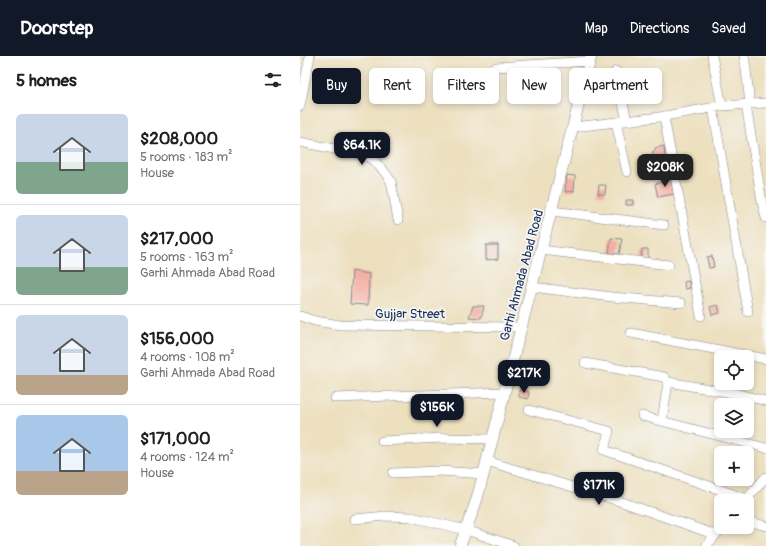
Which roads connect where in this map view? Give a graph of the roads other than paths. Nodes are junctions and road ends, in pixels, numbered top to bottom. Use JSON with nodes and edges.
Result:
{"nodes":[{"id":1,"x":310,"y":56,"type":"edge"},
{"id":2,"x":712,"y":56,"type":"edge"},
{"id":3,"x":744,"y":56,"type":"edge"},
{"id":4,"x":590,"y":58,"type":"edge"},
{"id":5,"x":496,"y":67,"type":"dead end"},
{"id":6,"x":766,"y":103,"type":"edge"},
{"id":7,"x":623,"y":104,"type":"edge"},
{"id":8,"x":748,"y":104,"type":"junction"},
{"id":9,"x":300,"y":106,"type":"edge"},
{"id":10,"x":722,"y":106,"type":"junction"},
{"id":11,"x":713,"y":108,"type":"junction"},
{"id":12,"x":664,"y":116,"type":"junction"},
{"id":13,"x":627,"y":121,"type":"junction"},
{"id":14,"x":616,"y":122,"type":"junction"},
{"id":15,"x":574,"y":127,"type":"junction"},
{"id":16,"x":300,"y":142,"type":"edge"},
{"id":17,"x":627,"y":172,"type":"dead end"},
{"id":18,"x":764,"y":202,"type":"edge"},
{"id":19,"x":552,"y":211,"type":"junction"},
{"id":20,"x":766,"y":218,"type":"edge"},
{"id":21,"x":398,"y":220,"type":"dead end"},
{"id":22,"x":664,"y":225,"type":"dead end"},
{"id":23,"x":541,"y":250,"type":"junction"},
{"id":24,"x":669,"y":265,"type":"dead end"},
{"id":25,"x":532,"y":287,"type":"junction"},
{"id":26,"x":681,"y":303,"type":"dead end"},
{"id":27,"x":748,"y":312,"type":"dead end"},
{"id":28,"x":300,"y":316,"type":"edge"},
{"id":29,"x":701,"y":316,"type":"dead end"},
{"id":30,"x":521,"y":327,"type":"junction"},
{"id":31,"x":631,"y":333,"type":"dead end"},
{"id":32,"x":766,"y":359,"type":"edge"},
{"id":33,"x":585,"y":363,"type":"dead end"},
{"id":34,"x":668,"y":382,"type":"junction"},
{"id":35,"x":505,"y":392,"type":"junction"},
{"id":36,"x":335,"y":398,"type":"dead end"},
{"id":37,"x":766,"y":402,"type":"edge"},
{"id":38,"x":529,"y":410,"type":"dead end"},
{"id":39,"x":642,"y":416,"type":"dead end"},
{"id":40,"x":662,"y":422,"type":"junction"},
{"id":41,"x":493,"y":439,"type":"junction"},
{"id":42,"x":382,"y":441,"type":"dead end"},
{"id":43,"x":766,"y":448,"type":"edge"},
{"id":44,"x":487,"y":461,"type":"junction"},
{"id":45,"x":393,"y":474,"type":"dead end"},
{"id":46,"x":484,"y":474,"type":"junction"},
{"id":47,"x":764,"y":481,"type":"edge"},
{"id":48,"x":729,"y":494,"type":"edge"},
{"id":49,"x":752,"y":494,"type":"edge"},
{"id":50,"x":354,"y":519,"type":"dead end"},
{"id":51,"x":754,"y":523,"type":"edge"},
{"id":52,"x":766,"y":526,"type":"edge"},
{"id":53,"x":466,"y":530,"type":"junction"},
{"id":54,"x":714,"y":533,"type":"edge"},
{"id":55,"x":716,"y":534,"type":"edge"},
{"id":56,"x":460,"y":546,"type":"edge"},
{"id":57,"x":514,"y":546,"type":"edge"},
{"id":58,"x":706,"y":546,"type":"edge"}],
"edges":[{"from":1,"to":9,"type":"street"},
{"from":2,"to":10,"type":"street"},
{"from":3,"to":8,"type":"street"},
{"from":4,"to":5,"type":"street"},
{"from":4,"to":15,"type":"street","name":"Garhi Ahmada Abad Road"},
{"from":6,"to":8,"type":"street"},
{"from":7,"to":13,"type":"street"},
{"from":8,"to":10,"type":"street"},
{"from":8,"to":18,"type":"street"},
{"from":10,"to":11,"type":"street"},
{"from":11,"to":12,"type":"street"},
{"from":11,"to":27,"type":"street"},
{"from":12,"to":13,"type":"street"},
{"from":12,"to":29,"type":"street"},
{"from":13,"to":14,"type":"street"},
{"from":14,"to":15,"type":"street"},
{"from":14,"to":17,"type":"street"},
{"from":15,"to":19,"type":"street","name":"Garhi Ahmada Abad Road"},
{"from":16,"to":21,"type":"street"},
{"from":18,"to":20,"type":"street"},
{"from":19,"to":22,"type":"street"},
{"from":19,"to":23,"type":"street","name":"Garhi Ahmada Abad Road"},
{"from":23,"to":24,"type":"street"},
{"from":23,"to":25,"type":"street","name":"Garhi Ahmada Abad Road"},
{"from":25,"to":26,"type":"street"},
{"from":25,"to":30,"type":"street","name":"Garhi Ahmada Abad Road"},
{"from":28,"to":30,"type":"street","name":"Gujjar Street"},
{"from":30,"to":35,"type":"street","name":"Garhi Ahmada Abad Road"},
{"from":31,"to":32,"type":"street"},
{"from":33,"to":34,"type":"street"},
{"from":34,"to":37,"type":"street"},
{"from":34,"to":40,"type":"street"},
{"from":35,"to":36,"type":"street"},
{"from":35,"to":41,"type":"street","name":"Garhi Ahmada Abad Road"},
{"from":38,"to":48,"type":"street"},
{"from":39,"to":40,"type":"street"},
{"from":40,"to":43,"type":"street"},
{"from":41,"to":42,"type":"street"},
{"from":41,"to":44,"type":"street","name":"Garhi Ahmada Abad Road"},
{"from":44,"to":46,"type":"street","name":"Garhi Ahmada Abad Road"},
{"from":44,"to":54,"type":"street"},
{"from":45,"to":46,"type":"street"},
{"from":46,"to":53,"type":"street","name":"Garhi Ahmada Abad Road"},
{"from":47,"to":49,"type":"street"},
{"from":50,"to":53,"type":"street"},
{"from":51,"to":52,"type":"street"},
{"from":53,"to":56,"type":"street","name":"Garhi Ahmada Abad Road"},
{"from":53,"to":57,"type":"street"},
{"from":55,"to":58,"type":"street"}]}
